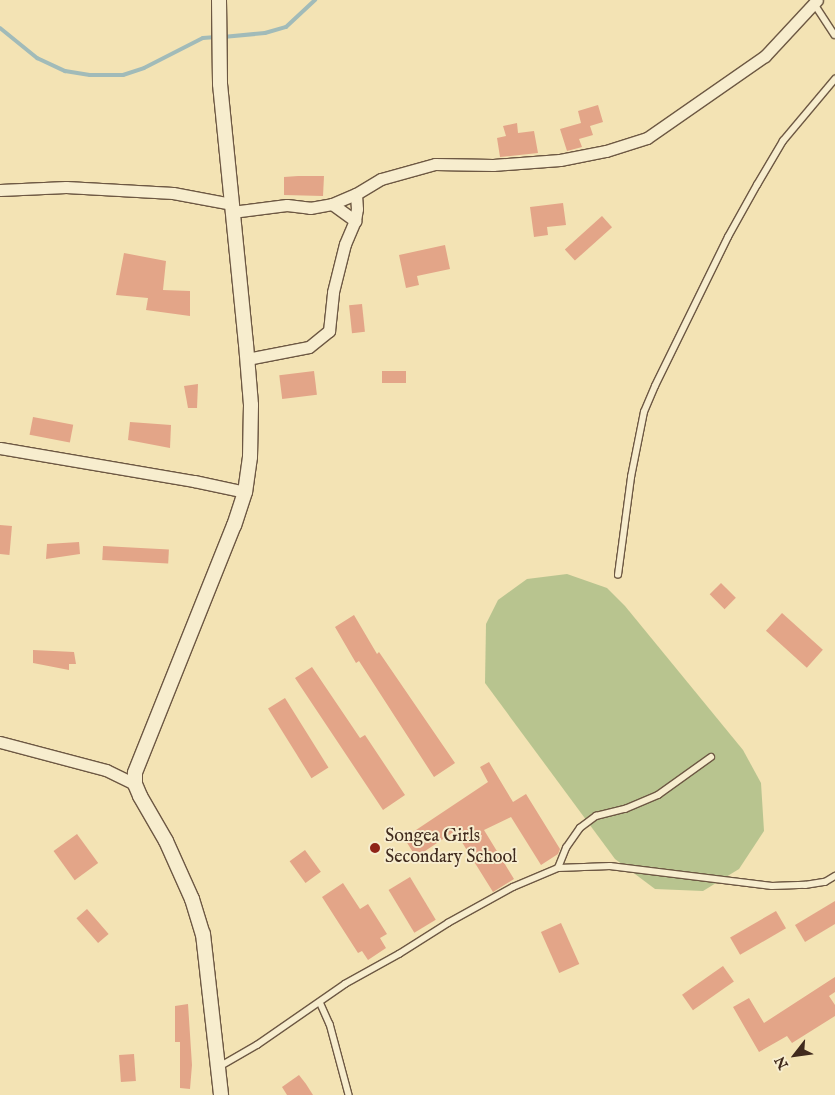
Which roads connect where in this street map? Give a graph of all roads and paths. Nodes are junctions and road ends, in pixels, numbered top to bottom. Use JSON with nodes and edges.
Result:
{"nodes":[{"id":1,"x":816,"y":2,"type":"edge"},
{"id":2,"x":219,"y":4,"type":"edge"},
{"id":3,"x":835,"y":35,"type":"edge"},
{"id":4,"x":835,"y":79,"type":"edge"},
{"id":5,"x":0,"y":190,"type":"edge"},
{"id":6,"x":356,"y":194,"type":"junction"},
{"id":7,"x":332,"y":204,"type":"junction"},
{"id":8,"x":232,"y":208,"type":"junction"},
{"id":9,"x":355,"y":221,"type":"junction"},
{"id":10,"x":247,"y":359,"type":"junction"},
{"id":11,"x":0,"y":448,"type":"edge"},
{"id":12,"x":245,"y":492,"type":"junction"},
{"id":13,"x":618,"y":576,"type":"dead end"},
{"id":14,"x":0,"y":742,"type":"edge"},
{"id":15,"x":712,"y":757,"type":"dead end"},
{"id":16,"x":135,"y":784,"type":"junction"},
{"id":17,"x":558,"y":868,"type":"junction"},
{"id":18,"x":835,"y":876,"type":"edge"},
{"id":19,"x":320,"y":1002,"type":"junction"},
{"id":20,"x":219,"y":1067,"type":"junction"},
{"id":21,"x":221,"y":1095,"type":"edge"},
{"id":22,"x":349,"y":1095,"type":"edge"}],
"edges":[{"from":1,"to":3,"type":"lane"},
{"from":1,"to":6,"type":"street"},
{"from":2,"to":8,"type":"street"},
{"from":4,"to":13,"type":"lane"},
{"from":5,"to":8,"type":"street"},
{"from":6,"to":7,"type":"street"},
{"from":6,"to":9,"type":"street"},
{"from":7,"to":8,"type":"street"},
{"from":7,"to":9,"type":"street"},
{"from":8,"to":10,"type":"street"},
{"from":9,"to":10,"type":"street"},
{"from":10,"to":12,"type":"street"},
{"from":11,"to":12,"type":"street"},
{"from":12,"to":16,"type":"street"},
{"from":14,"to":16,"type":"street"},
{"from":15,"to":17,"type":"lane"},
{"from":16,"to":20,"type":"street"},
{"from":17,"to":18,"type":"lane"},
{"from":17,"to":19,"type":"lane"},
{"from":19,"to":20,"type":"lane"},
{"from":19,"to":22,"type":"lane"},
{"from":20,"to":21,"type":"street"}]}
